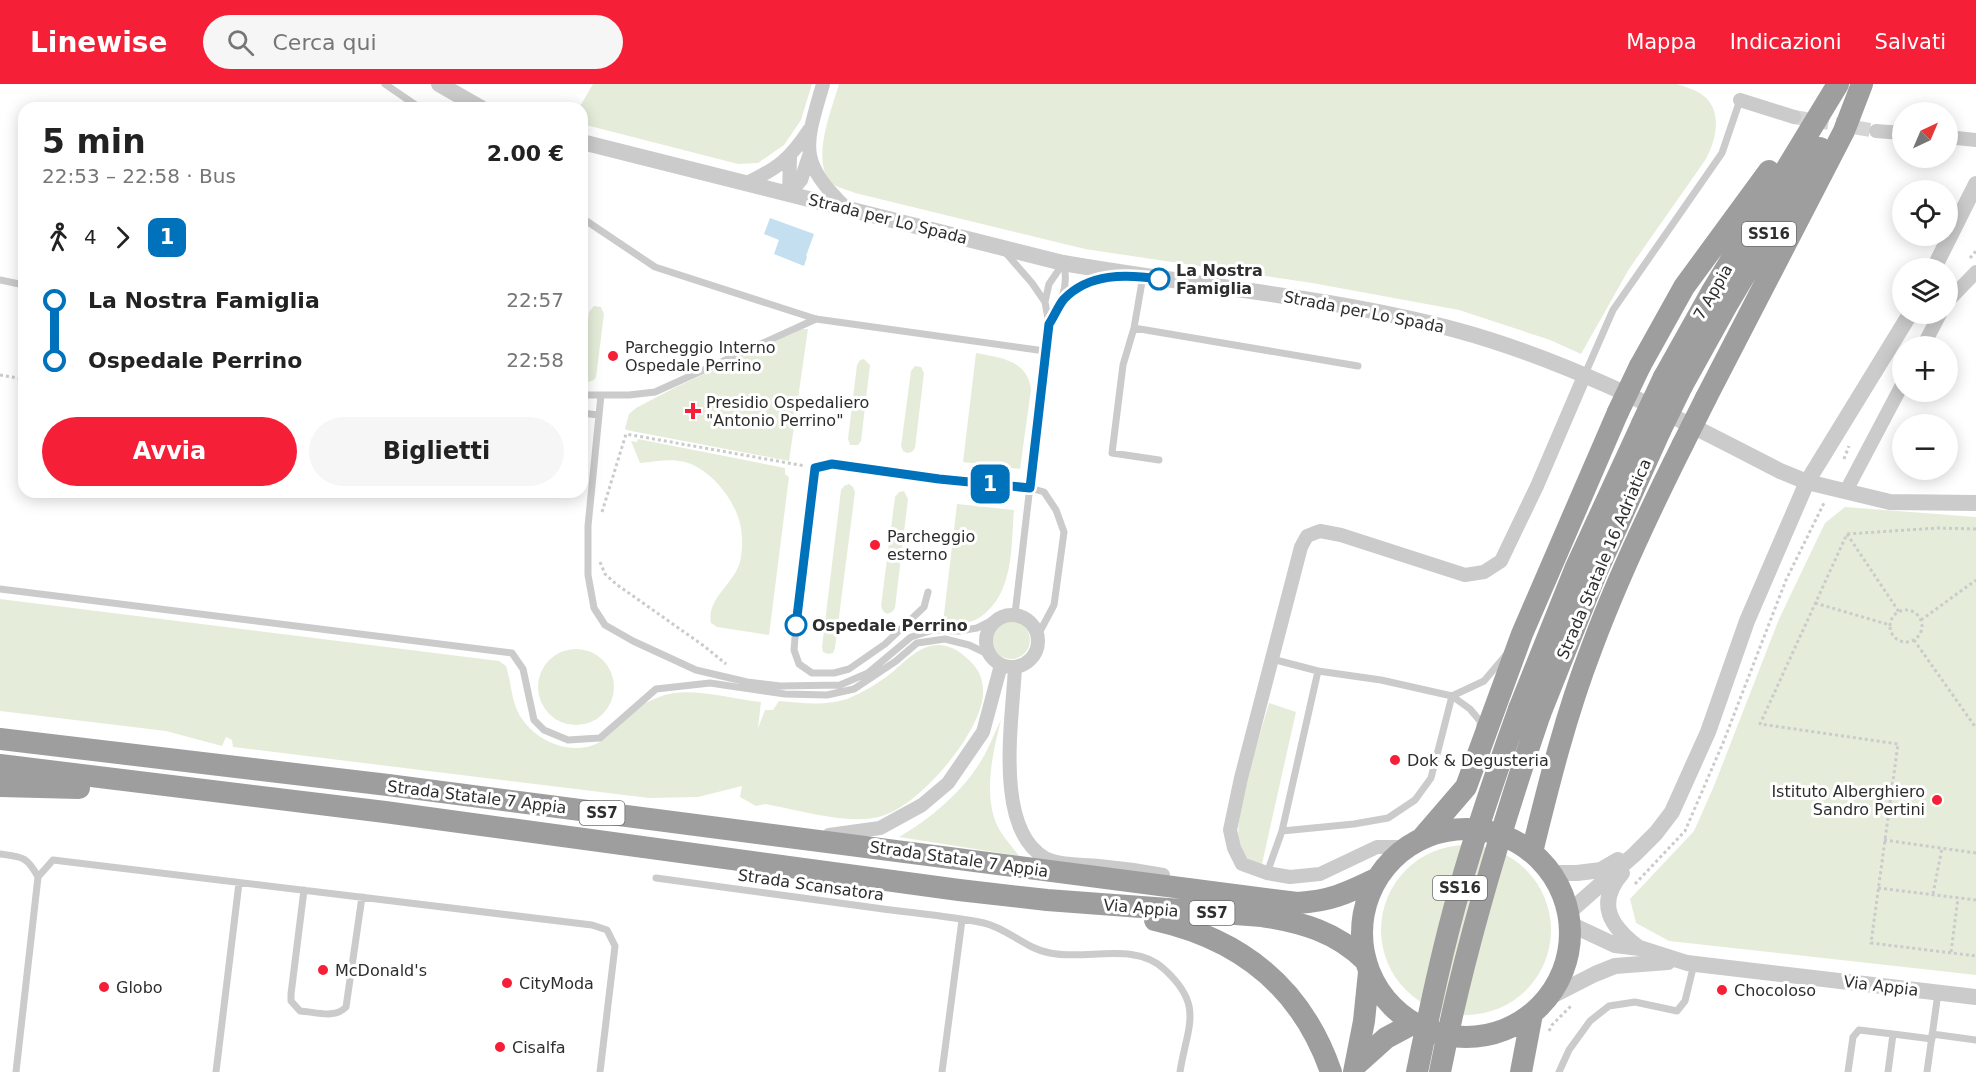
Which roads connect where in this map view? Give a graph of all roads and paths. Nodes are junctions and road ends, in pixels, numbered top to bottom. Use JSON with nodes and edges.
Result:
{"nodes":[{"id":1,"x":385,"y":84,"type":"edge"},
{"id":2,"x":439,"y":84,"type":"edge"},
{"id":3,"x":823,"y":84,"type":"edge"},
{"id":4,"x":1829,"y":84,"type":"edge"},
{"id":5,"x":1838,"y":84,"type":"edge"},
{"id":6,"x":1858,"y":84,"type":"edge"},
{"id":7,"x":1862,"y":84,"type":"edge"},
{"id":8,"x":1740,"y":100,"type":"joint"},
{"id":9,"x":411,"y":102,"type":"edge"},
{"id":10,"x":470,"y":102,"type":"edge"},
{"id":11,"x":1794,"y":117,"type":"tunnel mouth"},
{"id":12,"x":810,"y":128,"type":"junction"},
{"id":13,"x":1876,"y":131,"type":"tunnel mouth"},
{"id":14,"x":1892,"y":132,"type":"edge"},
{"id":15,"x":1958,"y":138,"type":"edge"},
{"id":16,"x":1976,"y":140,"type":"edge"},
{"id":17,"x":588,"y":143,"type":"edge"},
{"id":18,"x":809,"y":156,"type":"junction"},
{"id":19,"x":790,"y":157,"type":"junction"},
{"id":20,"x":747,"y":183,"type":"junction"},
{"id":21,"x":1976,"y":184,"type":"edge"},
{"id":22,"x":789,"y":194,"type":"junction"},
{"id":23,"x":847,"y":209,"type":"junction"},
{"id":24,"x":588,"y":222,"type":"edge"},
{"id":25,"x":1002,"y":248,"type":"junction"},
{"id":26,"x":1939,"y":258,"type":"edge"},
{"id":27,"x":1063,"y":263,"type":"junction"},
{"id":28,"x":1976,"y":272,"type":"edge"},
{"id":29,"x":1136,"y":276,"type":"junction"},
{"id":30,"x":0,"y":280,"type":"edge"},
{"id":31,"x":18,"y":284,"type":"edge"},
{"id":32,"x":1958,"y":291,"type":"edge"},
{"id":33,"x":1063,"y":300,"type":"junction"},
{"id":34,"x":1045,"y":302,"type":"junction"},
{"id":35,"x":816,"y":319,"type":"junction"},
{"id":36,"x":1049,"y":324,"type":"junction"},
{"id":37,"x":1904,"y":324,"type":"edge"},
{"id":38,"x":1134,"y":328,"type":"junction"},
{"id":39,"x":1045,"y":351,"type":"junction"},
{"id":40,"x":1358,"y":366,"type":"dead end"},
{"id":41,"x":1585,"y":374,"type":"junction"},
{"id":42,"x":0,"y":375,"type":"edge"},
{"id":43,"x":18,"y":378,"type":"edge"},
{"id":44,"x":1673,"y":382,"type":"junction"},
{"id":45,"x":588,"y":395,"type":"edge"},
{"id":46,"x":601,"y":395,"type":"junction"},
{"id":47,"x":1892,"y":402,"type":"edge"},
{"id":48,"x":588,"y":413,"type":"edge"},
{"id":49,"x":598,"y":415,"type":"junction"},
{"id":50,"x":1855,"y":437,"type":"dead end"},
{"id":51,"x":1159,"y":460,"type":"dead end"},
{"id":52,"x":796,"y":465,"type":"dead end"},
{"id":53,"x":1807,"y":482,"type":"junction"},
{"id":54,"x":1030,"y":488,"type":"junction"},
{"id":55,"x":1839,"y":489,"type":"junction"},
{"id":56,"x":1976,"y":503,"type":"edge"},
{"id":57,"x":600,"y":516,"type":"dead end"},
{"id":58,"x":1976,"y":529,"type":"edge"},
{"id":59,"x":1847,"y":534,"type":"junction"},
{"id":60,"x":598,"y":554,"type":"dead end"},
{"id":61,"x":1976,"y":580,"type":"edge"},
{"id":62,"x":0,"y":589,"type":"edge"},
{"id":63,"x":928,"y":592,"type":"dead end"},
{"id":64,"x":1815,"y":603,"type":"junction"},
{"id":65,"x":1899,"y":612,"type":"junction"},
{"id":66,"x":1015,"y":614,"type":"junction"},
{"id":67,"x":999,"y":617,"type":"junction"},
{"id":68,"x":1921,"y":620,"type":"junction"},
{"id":69,"x":1890,"y":625,"type":"junction"},
{"id":70,"x":1522,"y":634,"type":"junction"},
{"id":71,"x":1038,"y":635,"type":"junction"},
{"id":72,"x":1914,"y":640,"type":"junction"},
{"id":73,"x":990,"y":655,"type":"junction"},
{"id":74,"x":1272,"y":659,"type":"junction"},
{"id":75,"x":1008,"y":666,"type":"junction"},
{"id":76,"x":733,"y":669,"type":"dead end"},
{"id":77,"x":1318,"y":671,"type":"junction"},
{"id":78,"x":1452,"y":696,"type":"junction"},
{"id":79,"x":1529,"y":711,"type":"junction"},
{"id":80,"x":1976,"y":728,"type":"edge"},
{"id":81,"x":0,"y":739,"type":"edge"},
{"id":82,"x":1482,"y":747,"type":"junction"},
{"id":83,"x":0,"y":765,"type":"edge"},
{"id":84,"x":0,"y":786,"type":"edge"},
{"id":85,"x":186,"y":788,"type":"junction"},
{"id":86,"x":1282,"y":831,"type":"junction"},
{"id":87,"x":800,"y":838,"type":"junction"},
{"id":88,"x":1884,"y":840,"type":"junction"},
{"id":89,"x":1415,"y":842,"type":"junction"},
{"id":90,"x":1942,"y":848,"type":"junction"},
{"id":91,"x":1532,"y":852,"type":"junction"},
{"id":92,"x":1976,"y":853,"type":"edge"},
{"id":93,"x":0,"y":854,"type":"edge"},
{"id":94,"x":1635,"y":854,"type":"junction"},
{"id":95,"x":1267,"y":873,"type":"junction"},
{"id":96,"x":1551,"y":873,"type":"junction"},
{"id":97,"x":38,"y":877,"type":"junction"},
{"id":98,"x":656,"y":878,"type":"dead end"},
{"id":99,"x":1376,"y":879,"type":"junction"},
{"id":100,"x":239,"y":882,"type":"junction"},
{"id":101,"x":1632,"y":887,"type":"dead end"},
{"id":102,"x":1878,"y":888,"type":"junction"},
{"id":103,"x":304,"y":890,"type":"junction"},
{"id":104,"x":1204,"y":891,"type":"junction"},
{"id":105,"x":1933,"y":895,"type":"junction"},
{"id":106,"x":362,"y":897,"type":"junction"},
{"id":107,"x":1958,"y":897,"type":"junction"},
{"id":108,"x":1047,"y":900,"type":"junction"},
{"id":109,"x":1976,"y":900,"type":"edge"},
{"id":110,"x":1569,"y":918,"type":"junction"},
{"id":111,"x":962,"y":920,"type":"junction"},
{"id":112,"x":1640,"y":948,"type":"junction"},
{"id":113,"x":1951,"y":953,"type":"junction"},
{"id":114,"x":1976,"y":956,"type":"edge"},
{"id":115,"x":1687,"y":963,"type":"junction"},
{"id":116,"x":1368,"y":967,"type":"junction"},
{"id":117,"x":1938,"y":993,"type":"junction"},
{"id":118,"x":1976,"y":997,"type":"edge"},
{"id":119,"x":1573,"y":1004,"type":"dead end"},
{"id":120,"x":1540,"y":1006,"type":"junction"},
{"id":121,"x":1414,"y":1023,"type":"junction"},
{"id":122,"x":1548,"y":1033,"type":"dead end"},
{"id":123,"x":1893,"y":1034,"type":"junction"},
{"id":124,"x":1932,"y":1036,"type":"junction"},
{"id":125,"x":1976,"y":1040,"type":"edge"},
{"id":126,"x":1355,"y":1068,"type":"edge"},
{"id":127,"x":16,"y":1072,"type":"edge"},
{"id":128,"x":216,"y":1072,"type":"edge"},
{"id":129,"x":600,"y":1072,"type":"edge"},
{"id":130,"x":942,"y":1072,"type":"edge"},
{"id":131,"x":1180,"y":1072,"type":"edge"},
{"id":132,"x":1330,"y":1072,"type":"edge"},
{"id":133,"x":1417,"y":1072,"type":"edge"},
{"id":134,"x":1440,"y":1072,"type":"edge"},
{"id":135,"x":1521,"y":1072,"type":"edge"},
{"id":136,"x":1559,"y":1072,"type":"edge"},
{"id":137,"x":1848,"y":1072,"type":"edge"},
{"id":138,"x":1888,"y":1072,"type":"edge"},
{"id":139,"x":1927,"y":1072,"type":"edge"}],
"edges":[{"from":1,"to":9,"type":"lane"},
{"from":2,"to":10,"type":"street"},
{"from":3,"to":12,"type":"street"},
{"from":4,"to":70,"type":"highway","bridge":true},
{"from":5,"to":44,"type":"highway","name":"7 Appia","number":"SS16"},
{"from":6,"to":44,"type":"highway","name":"Strada Statale 16 Adriatica","number":"SS16"},
{"from":7,"to":91,"type":"highway","bridge":true},
{"from":8,"to":11,"type":"street"},
{"from":8,"to":41,"type":"lane"},
{"from":12,"to":18,"type":"street"},
{"from":12,"to":19,"type":"street"},
{"from":13,"to":14,"type":"street"},
{"from":15,"to":16,"type":"street"},
{"from":17,"to":20,"type":"street","name":"Strada per Lo Spada"},
{"from":18,"to":22,"type":"street"},
{"from":18,"to":23,"type":"street"},
{"from":19,"to":20,"type":"street"},
{"from":19,"to":22,"type":"street"},
{"from":20,"to":22,"type":"street","name":"Strada per Lo Spada"},
{"from":21,"to":26,"type":"street"},
{"from":22,"to":23,"type":"street","name":"Strada per Lo Spada"},
{"from":23,"to":25,"type":"street","name":"Strada per Lo Spada"},
{"from":24,"to":35,"type":"lane"},
{"from":25,"to":27,"type":"street","name":"Strada per Lo Spada"},
{"from":25,"to":34,"type":"lane"},
{"from":27,"to":29,"type":"street","name":"Strada per Lo Spada"},
{"from":27,"to":33,"type":"lane"},
{"from":27,"to":34,"type":"lane"},
{"from":28,"to":32,"type":"street"},
{"from":29,"to":33,"type":"lane"},
{"from":29,"to":38,"type":"lane"},
{"from":29,"to":41,"type":"street","name":"Strada per Lo Spada"},
{"from":30,"to":31,"type":"lane"},
{"from":33,"to":36,"type":"lane"},
{"from":34,"to":36,"type":"lane"},
{"from":35,"to":39,"type":"lane"},
{"from":35,"to":46,"type":"lane"},
{"from":36,"to":39,"type":"lane"},
{"from":37,"to":53,"type":"street"},
{"from":38,"to":40,"type":"lane"},
{"from":38,"to":51,"type":"lane"},
{"from":39,"to":54,"type":"lane"},
{"from":41,"to":53,"type":"street","name":"Strada per Lo Spada"},
{"from":41,"to":74,"type":"street"},
{"from":42,"to":43,"type":"path"},
{"from":44,"to":79,"type":"highway","name":"Strada Statale 16 Adriatica","number":"SS16","bridge":true},
{"from":45,"to":46,"type":"lane"},
{"from":46,"to":49,"type":"lane"},
{"from":47,"to":55,"type":"street"},
{"from":48,"to":49,"type":"lane"},
{"from":49,"to":67,"type":"lane"},
{"from":50,"to":55,"type":"path"},
{"from":52,"to":57,"type":"path"},
{"from":53,"to":55,"type":"street","name":"Strada per Lo Spada"},
{"from":53,"to":94,"type":"street"},
{"from":54,"to":63,"type":"lane"},
{"from":54,"to":66,"type":"lane"},
{"from":54,"to":71,"type":"lane"},
{"from":55,"to":56,"type":"street","name":"Strada per Lo Spada"},
{"from":55,"to":101,"type":"path"},
{"from":58,"to":59,"type":"path"},
{"from":59,"to":64,"type":"path"},
{"from":59,"to":65,"type":"path"},
{"from":60,"to":76,"type":"path"},
{"from":61,"to":68,"type":"path"},
{"from":62,"to":73,"type":"lane"},
{"from":64,"to":69,"type":"path"},
{"from":64,"to":88,"type":"path"},
{"from":65,"to":68,"type":"path"},
{"from":65,"to":69,"type":"path"},
{"from":66,"to":67,"type":"street"},
{"from":66,"to":71,"type":"street"},
{"from":67,"to":73,"type":"street"},
{"from":68,"to":72,"type":"path"},
{"from":69,"to":72,"type":"path"},
{"from":70,"to":78,"type":"lane"},
{"from":70,"to":82,"type":"highway"},
{"from":71,"to":75,"type":"street"},
{"from":72,"to":80,"type":"path"},
{"from":73,"to":75,"type":"street"},
{"from":74,"to":77,"type":"lane"},
{"from":74,"to":95,"type":"street"},
{"from":75,"to":87,"type":"street"},
{"from":75,"to":104,"type":"street"},
{"from":77,"to":78,"type":"lane"},
{"from":77,"to":86,"type":"lane"},
{"from":78,"to":82,"type":"lane"},
{"from":78,"to":86,"type":"lane"},
{"from":79,"to":133,"type":"highway","name":"Strada Statale 16 Adriatica","number":"SS16","bridge":true},
{"from":79,"to":134,"type":"highway","name":"Strada Statale 16 Adriatica","number":"SS16","bridge":true},
{"from":81,"to":87,"type":"highway","name":"Strada Statale 7 Appia","number":"SS7"},
{"from":82,"to":89,"type":"highway"},
{"from":83,"to":85,"type":"highway","name":"Strada Statale 7 Appia","number":"SS7"},
{"from":84,"to":85,"type":"highway"},
{"from":85,"to":108,"type":"highway","name":"Strada Statale 7 Appia","number":"SS7"},
{"from":86,"to":95,"type":"lane"},
{"from":87,"to":104,"type":"highway","name":"Strada Statale 7 Appia","number":"SS7"},
{"from":88,"to":90,"type":"path"},
{"from":88,"to":102,"type":"path"},
{"from":89,"to":91,"type":"highway"},
{"from":89,"to":95,"type":"street"},
{"from":89,"to":99,"type":"highway"},
{"from":90,"to":92,"type":"path"},
{"from":90,"to":105,"type":"path"},
{"from":91,"to":96,"type":"highway"},
{"from":93,"to":97,"type":"lane"},
{"from":94,"to":96,"type":"street"},
{"from":94,"to":110,"type":"street"},
{"from":94,"to":112,"type":"street"},
{"from":96,"to":110,"type":"highway"},
{"from":97,"to":100,"type":"lane"},
{"from":97,"to":127,"type":"lane"},
{"from":98,"to":111,"type":"lane","name":"Strada Scansatora"},
{"from":99,"to":104,"type":"highway","name":"Strada Statale 7 Appia"},
{"from":99,"to":116,"type":"highway"},
{"from":100,"to":103,"type":"lane"},
{"from":100,"to":128,"type":"lane"},
{"from":102,"to":105,"type":"path"},
{"from":102,"to":113,"type":"path"},
{"from":103,"to":106,"type":"lane"},
{"from":103,"to":106,"type":"lane"},
{"from":105,"to":107,"type":"path"},
{"from":106,"to":129,"type":"lane"},
{"from":107,"to":109,"type":"path"},
{"from":107,"to":113,"type":"path"},
{"from":108,"to":116,"type":"highway","name":"Via Appia","number":"SS7"},
{"from":108,"to":132,"type":"highway"},
{"from":110,"to":112,"type":"street","name":"Via Appia"},
{"from":110,"to":120,"type":"highway"},
{"from":111,"to":130,"type":"lane"},
{"from":111,"to":131,"type":"lane","name":"Strada Scansatora"},
{"from":112,"to":115,"type":"street","name":"Via Appia"},
{"from":113,"to":114,"type":"path"},
{"from":115,"to":117,"type":"street","name":"Via Appia"},
{"from":115,"to":120,"type":"street","name":"Via Appia"},
{"from":115,"to":136,"type":"lane"},
{"from":116,"to":121,"type":"highway"},
{"from":116,"to":126,"type":"highway"},
{"from":117,"to":118,"type":"street","name":"Via Appia"},
{"from":117,"to":124,"type":"lane"},
{"from":119,"to":122,"type":"path"},
{"from":120,"to":121,"type":"highway"},
{"from":120,"to":135,"type":"highway"},
{"from":121,"to":126,"type":"highway"},
{"from":123,"to":124,"type":"lane"},
{"from":123,"to":137,"type":"lane"},
{"from":123,"to":138,"type":"lane"},
{"from":124,"to":125,"type":"lane"},
{"from":124,"to":139,"type":"lane"}]}
